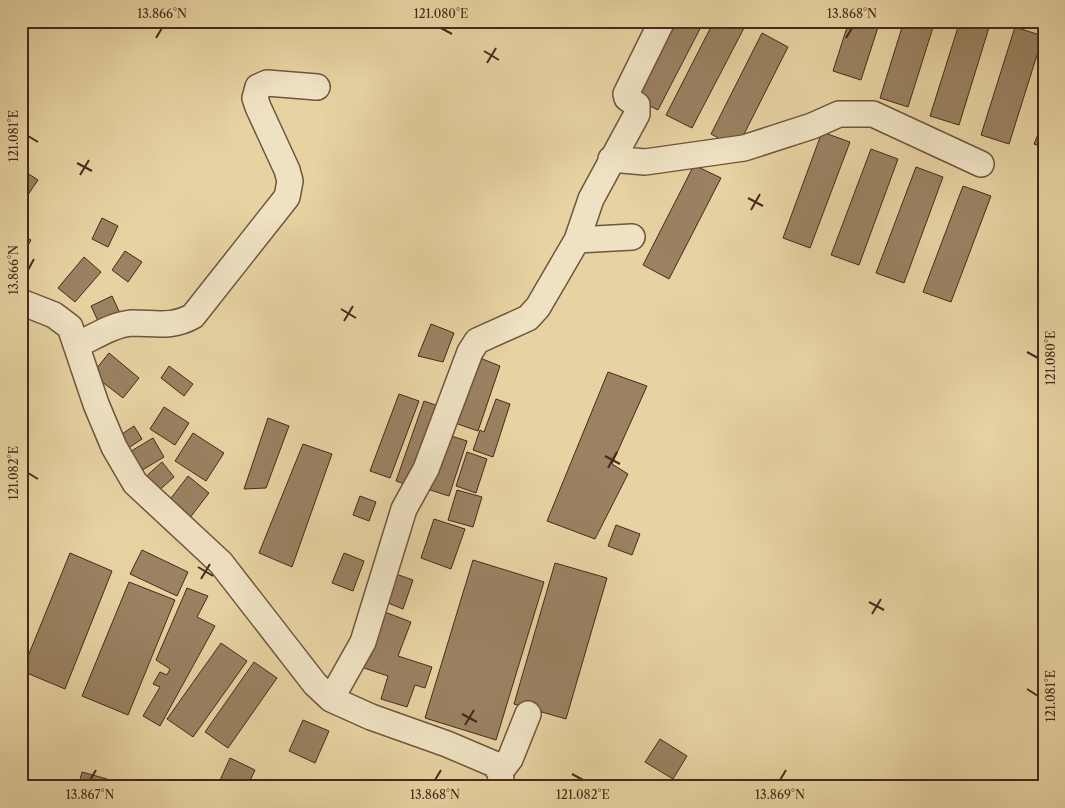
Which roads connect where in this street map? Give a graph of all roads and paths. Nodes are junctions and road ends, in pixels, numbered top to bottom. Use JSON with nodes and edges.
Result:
{"nodes":[{"id":1,"x":662,"y":21,"type":"edge"},
{"id":2,"x":317,"y":88,"type":"dead end"},
{"id":3,"x":611,"y":159,"type":"junction"},
{"id":4,"x":981,"y":164,"type":"dead end"},
{"id":5,"x":632,"y":237,"type":"dead end"},
{"id":6,"x":576,"y":240,"type":"junction"},
{"id":7,"x":21,"y":302,"type":"edge"},
{"id":8,"x":77,"y":345,"type":"junction"},
{"id":9,"x":331,"y":699,"type":"junction"},
{"id":10,"x":528,"y":714,"type":"dead end"},
{"id":11,"x":501,"y":779,"type":"edge"}],
"edges":[{"from":1,"to":3,"type":"street"},
{"from":2,"to":8,"type":"street"},
{"from":3,"to":4,"type":"street"},
{"from":3,"to":6,"type":"street"},
{"from":5,"to":6,"type":"street"},
{"from":6,"to":9,"type":"street"},
{"from":7,"to":8,"type":"street"},
{"from":8,"to":9,"type":"street"},
{"from":9,"to":11,"type":"street"},
{"from":10,"to":11,"type":"street"}]}
